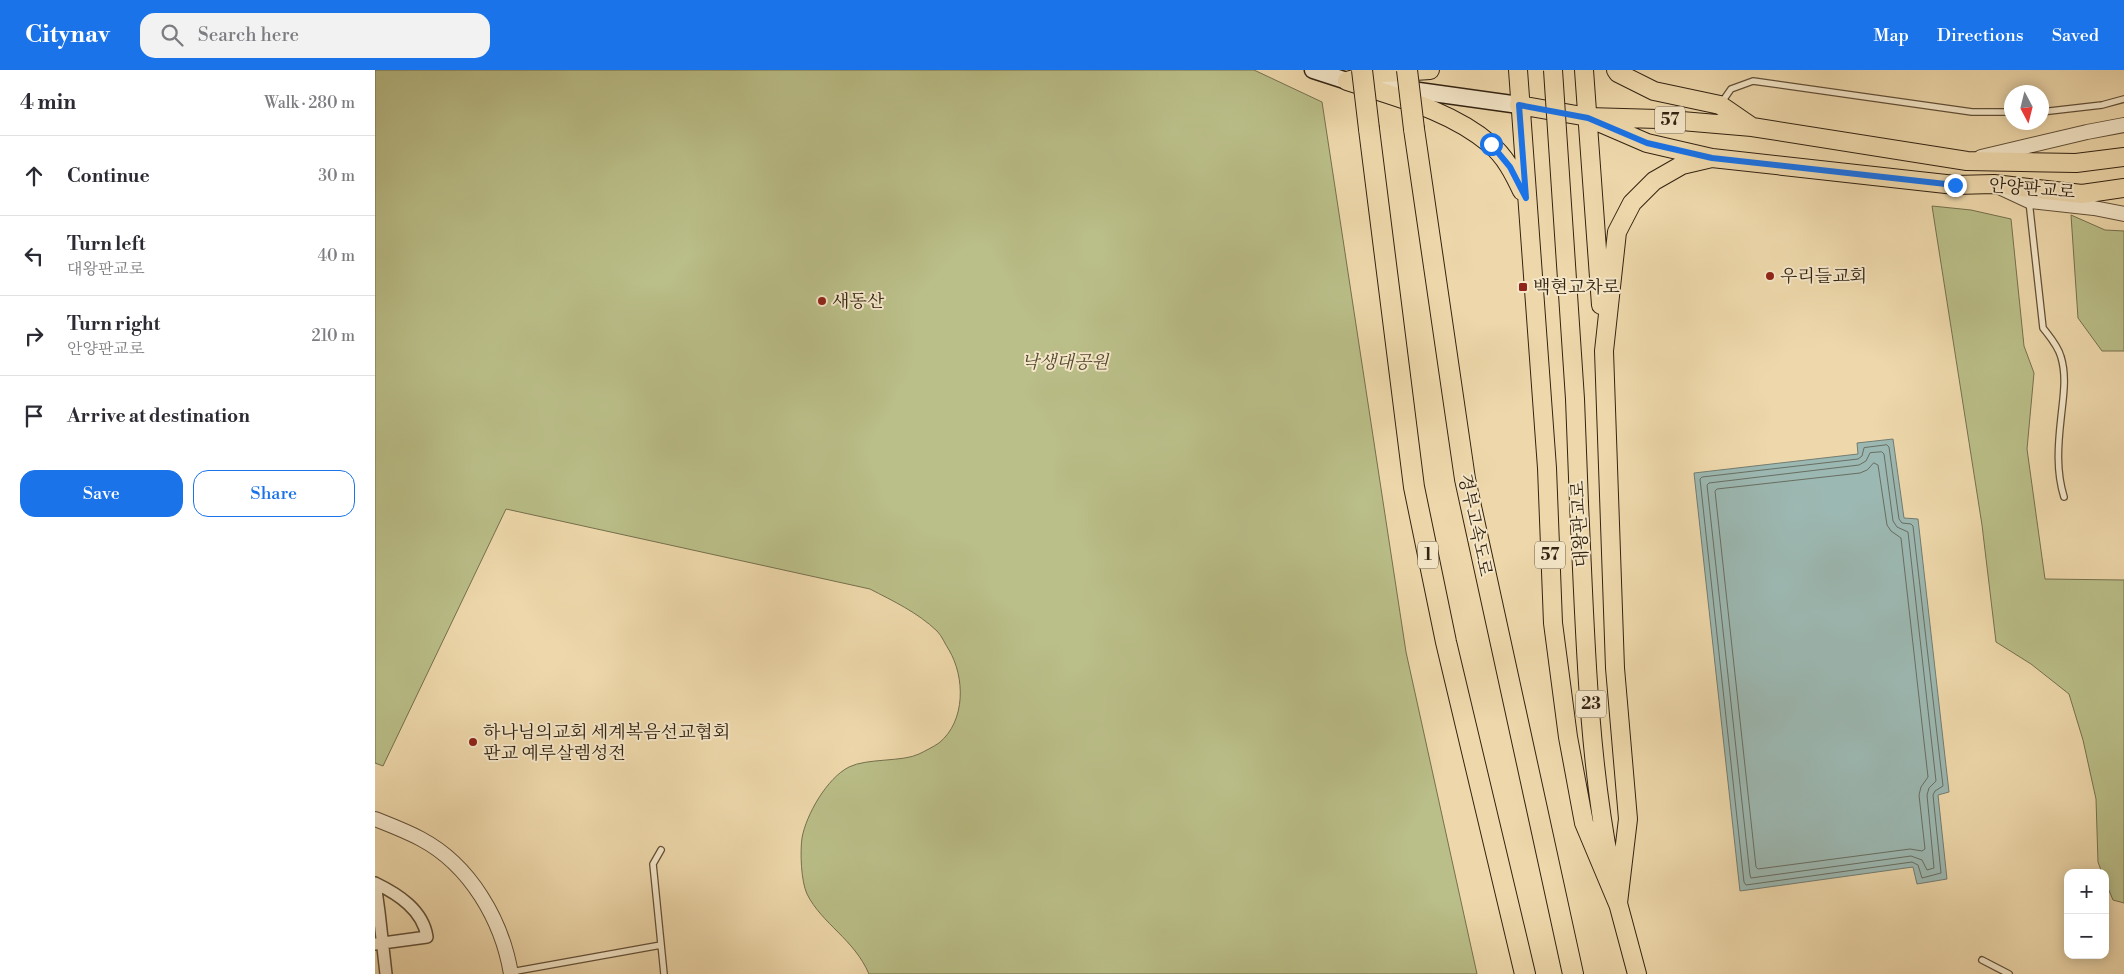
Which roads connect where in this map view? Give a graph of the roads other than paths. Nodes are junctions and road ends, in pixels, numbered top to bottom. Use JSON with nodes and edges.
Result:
{"nodes":[{"id":1,"x":1313,"y":70,"type":"edge"},
{"id":2,"x":1407,"y":70,"type":"edge"},
{"id":3,"x":1431,"y":70,"type":"edge"},
{"id":4,"x":1518,"y":70,"type":"edge"},
{"id":5,"x":1553,"y":70,"type":"edge"},
{"id":6,"x":1584,"y":70,"type":"edge"},
{"id":7,"x":1616,"y":70,"type":"edge"},
{"id":8,"x":1354,"y":76,"type":"edge"},
{"id":9,"x":2124,"y":99,"type":"edge"},
{"id":10,"x":1519,"y":105,"type":"junction"},
{"id":11,"x":1720,"y":105,"type":"junction"},
{"id":12,"x":2049,"y":111,"type":"edge"},
{"id":13,"x":2004,"y":112,"type":"edge"},
{"id":14,"x":1588,"y":118,"type":"junction"},
{"id":15,"x":2124,"y":125,"type":"edge"},
{"id":16,"x":1752,"y":127,"type":"junction"},
{"id":17,"x":2124,"y":157,"type":"edge"},
{"id":18,"x":1712,"y":158,"type":"junction"},
{"id":19,"x":1967,"y":161,"type":"junction"},
{"id":20,"x":1994,"y":184,"type":"junction"},
{"id":21,"x":2124,"y":188,"type":"edge"},
{"id":22,"x":1526,"y":198,"type":"junction"},
{"id":23,"x":2029,"y":201,"type":"junction"},
{"id":24,"x":2124,"y":214,"type":"edge"},
{"id":25,"x":1604,"y":351,"type":"junction"},
{"id":26,"x":2064,"y":497,"type":"dead end"},
{"id":27,"x":375,"y":819,"type":"edge"},
{"id":28,"x":661,"y":850,"type":"dead end"},
{"id":29,"x":375,"y":883,"type":"edge"},
{"id":30,"x":1618,"y":904,"type":"junction"},
{"id":31,"x":377,"y":912,"type":"edge"},
{"id":32,"x":379,"y":943,"type":"edge"},
{"id":33,"x":661,"y":945,"type":"junction"},
{"id":34,"x":1982,"y":960,"type":"dead end"},
{"id":35,"x":511,"y":973,"type":"edge"},
{"id":36,"x":386,"y":974,"type":"edge"},
{"id":37,"x":664,"y":974,"type":"edge"},
{"id":38,"x":1525,"y":974,"type":"edge"},
{"id":39,"x":1573,"y":974,"type":"edge"},
{"id":40,"x":1637,"y":974,"type":"edge"},
{"id":41,"x":2009,"y":974,"type":"edge"}],
"edges":[{"from":1,"to":8,"type":"main road"},
{"from":2,"to":39,"type":"highway","name":"경부고속도로","bridge":true},
{"from":3,"to":8,"type":"main road"},
{"from":4,"to":10,"type":"main road"},
{"from":5,"to":30,"type":"main road","name":"대왕판교로","number":"23","bridge":true},
{"from":6,"to":14,"type":"main road"},
{"from":7,"to":11,"type":"main road"},
{"from":8,"to":10,"type":"main road"},
{"from":8,"to":22,"type":"main road"},
{"from":8,"to":38,"type":"highway","number":"1","bridge":true},
{"from":9,"to":12,"type":"lane"},
{"from":10,"to":14,"type":"main road","name":"안양판교로","number":"57"},
{"from":10,"to":22,"type":"main road","number":"57"},
{"from":11,"to":13,"type":"lane"},
{"from":11,"to":16,"type":"main road"},
{"from":14,"to":16,"type":"main road","name":"안양판교로","number":"57"},
{"from":14,"to":18,"type":"main road","name":"안양판교로","number":"57"},
{"from":14,"to":25,"type":"main road"},
{"from":15,"to":19,"type":"street"},
{"from":16,"to":19,"type":"main road","name":"안양판교로","number":"57"},
{"from":17,"to":19,"type":"main road","name":"안양판교로","number":"57"},
{"from":18,"to":20,"type":"main road","name":"안양판교로","number":"57"},
{"from":18,"to":25,"type":"main road","number":"57"},
{"from":20,"to":21,"type":"main road","name":"안양판교로","number":"57"},
{"from":20,"to":23,"type":"street"},
{"from":22,"to":30,"type":"main road","number":"57"},
{"from":23,"to":24,"type":"street"},
{"from":23,"to":26,"type":"lane"},
{"from":25,"to":30,"type":"main road","number":"57"},
{"from":27,"to":35,"type":"street"},
{"from":28,"to":33,"type":"lane"},
{"from":29,"to":31,"type":"street"},
{"from":29,"to":32,"type":"street"},
{"from":30,"to":40,"type":"main road","name":"대왕판교로","number":"23"},
{"from":31,"to":32,"type":"street"},
{"from":32,"to":36,"type":"street"},
{"from":33,"to":35,"type":"lane"},
{"from":33,"to":37,"type":"lane"},
{"from":34,"to":41,"type":"lane"}]}
